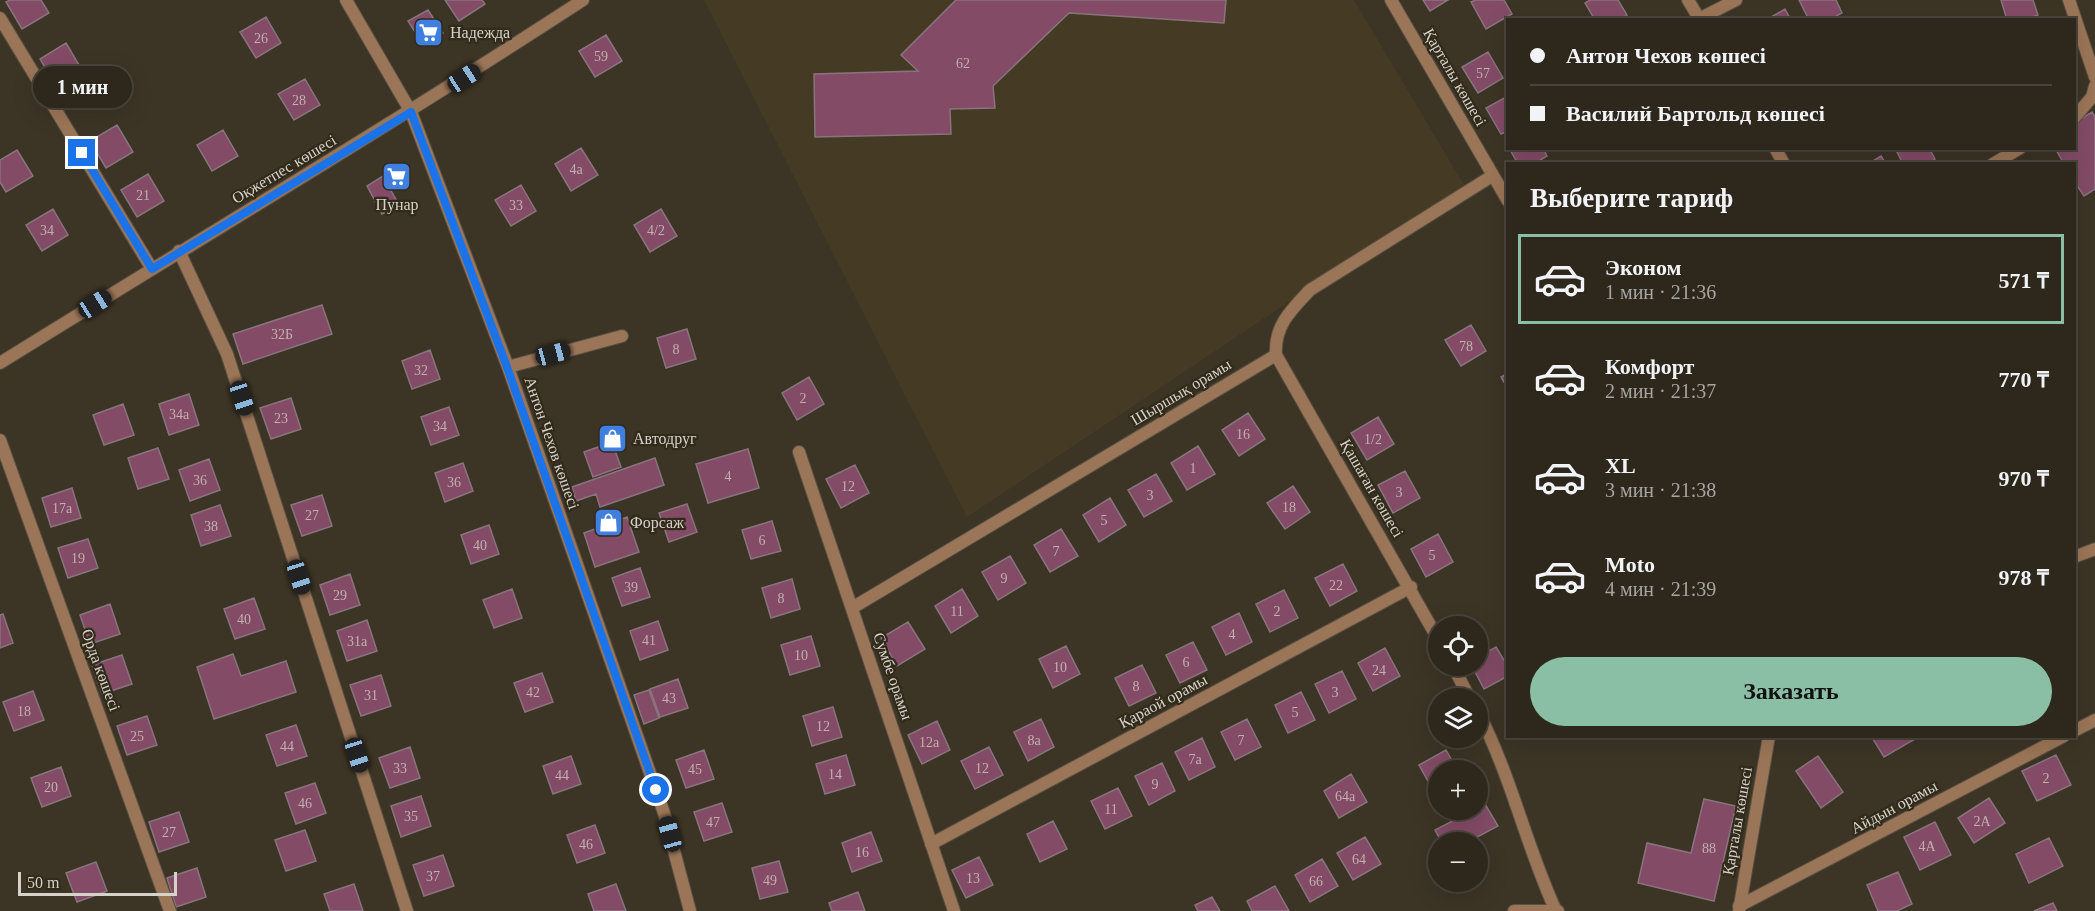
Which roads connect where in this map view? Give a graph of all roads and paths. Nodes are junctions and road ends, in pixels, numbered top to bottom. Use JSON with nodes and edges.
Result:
{"nodes":[{"id":1,"x":346,"y":0,"type":"edge"},
{"id":2,"x":583,"y":0,"type":"edge"},
{"id":3,"x":1391,"y":0,"type":"edge"},
{"id":4,"x":1688,"y":0,"type":"edge"},
{"id":5,"x":1736,"y":0,"type":"edge"},
{"id":6,"x":2068,"y":0,"type":"edge"},
{"id":7,"x":0,"y":18,"type":"edge"},
{"id":8,"x":1699,"y":18,"type":"edge"},
{"id":9,"x":1702,"y":18,"type":"edge"},
{"id":10,"x":2074,"y":18,"type":"edge"},
{"id":11,"x":2076,"y":23,"type":"edge"},
{"id":12,"x":2095,"y":76,"type":"edge"},
{"id":13,"x":2095,"y":86,"type":"edge"},
{"id":14,"x":411,"y":112,"type":"junction"},
{"id":15,"x":2077,"y":116,"type":"edge"},
{"id":16,"x":2017,"y":150,"type":"edge"},
{"id":17,"x":1996,"y":162,"type":"edge"},
{"id":18,"x":1492,"y":176,"type":"junction"},
{"id":19,"x":1506,"y":198,"type":"edge"},
{"id":20,"x":179,"y":251,"type":"junction"},
{"id":21,"x":152,"y":269,"type":"junction"},
{"id":22,"x":622,"y":336,"type":"dead end"},
{"id":23,"x":1276,"y":355,"type":"junction"},
{"id":24,"x":0,"y":363,"type":"edge"},
{"id":25,"x":507,"y":367,"type":"junction"},
{"id":26,"x":0,"y":440,"type":"edge"},
{"id":27,"x":799,"y":453,"type":"dead end"},
{"id":28,"x":2095,"y":549,"type":"edge"},
{"id":29,"x":2076,"y":556,"type":"edge"},
{"id":30,"x":1411,"y":587,"type":"junction"},
{"id":31,"x":852,"y":608,"type":"junction"},
{"id":32,"x":1428,"y":620,"type":"edge"},
{"id":33,"x":2095,"y":720,"type":"edge"},
{"id":34,"x":2076,"y":730,"type":"edge"},
{"id":35,"x":1488,"y":737,"type":"edge"},
{"id":36,"x":1768,"y":738,"type":"edge"},
{"id":37,"x":2060,"y":738,"type":"edge"},
{"id":38,"x":931,"y":844,"type":"junction"},
{"id":39,"x":1739,"y":908,"type":"edge"},
{"id":40,"x":170,"y":911,"type":"edge"},
{"id":41,"x":407,"y":911,"type":"edge"},
{"id":42,"x":690,"y":911,"type":"edge"},
{"id":43,"x":954,"y":911,"type":"edge"},
{"id":44,"x":1515,"y":911,"type":"edge"},
{"id":45,"x":1557,"y":911,"type":"edge"}],
"edges":[{"from":1,"to":14,"type":"street","name":"Антон Чехов көшесі"},
{"from":2,"to":14,"type":"street","name":"Оқжетпес көшесі"},
{"from":3,"to":18,"type":"street","name":"Қарталы көшесі"},
{"from":4,"to":8,"type":"street"},
{"from":5,"to":9,"type":"street"},
{"from":6,"to":10,"type":"street"},
{"from":7,"to":21,"type":"street"},
{"from":11,"to":12,"type":"street"},
{"from":13,"to":15,"type":"street"},
{"from":14,"to":20,"type":"street","name":"Оқжетпес көшесі"},
{"from":14,"to":25,"type":"street","name":"Антон Чехов көшесі"},
{"from":16,"to":17,"type":"street"},
{"from":18,"to":19,"type":"street","name":"Қарталы көшесі"},
{"from":18,"to":23,"type":"street"},
{"from":20,"to":21,"type":"street","name":"Оқжетпес көшесі"},
{"from":20,"to":41,"type":"street"},
{"from":21,"to":24,"type":"street","name":"Оқжетпес көшесі"},
{"from":22,"to":25,"type":"street"},
{"from":23,"to":30,"type":"street","name":"Қашаған көшесі"},
{"from":23,"to":31,"type":"street","name":"Шыршық орамы"},
{"from":25,"to":42,"type":"street","name":"Антон Чехов көшесі"},
{"from":26,"to":40,"type":"street","name":"Орда көшесі"},
{"from":27,"to":31,"type":"street","name":"Сумбе орамы"},
{"from":28,"to":29,"type":"street"},
{"from":30,"to":32,"type":"street","name":"Қашаған көшесі"},
{"from":30,"to":38,"type":"street","name":"Қараой орамы"},
{"from":31,"to":38,"type":"street","name":"Сумбе орамы"},
{"from":33,"to":34,"type":"street"},
{"from":35,"to":45,"type":"street"},
{"from":36,"to":39,"type":"street","name":"Қарталы көшесі"},
{"from":37,"to":39,"type":"street","name":"Айдын орамы"},
{"from":38,"to":43,"type":"street","name":"Сумбе орамы"},
{"from":44,"to":45,"type":"street"}]}
